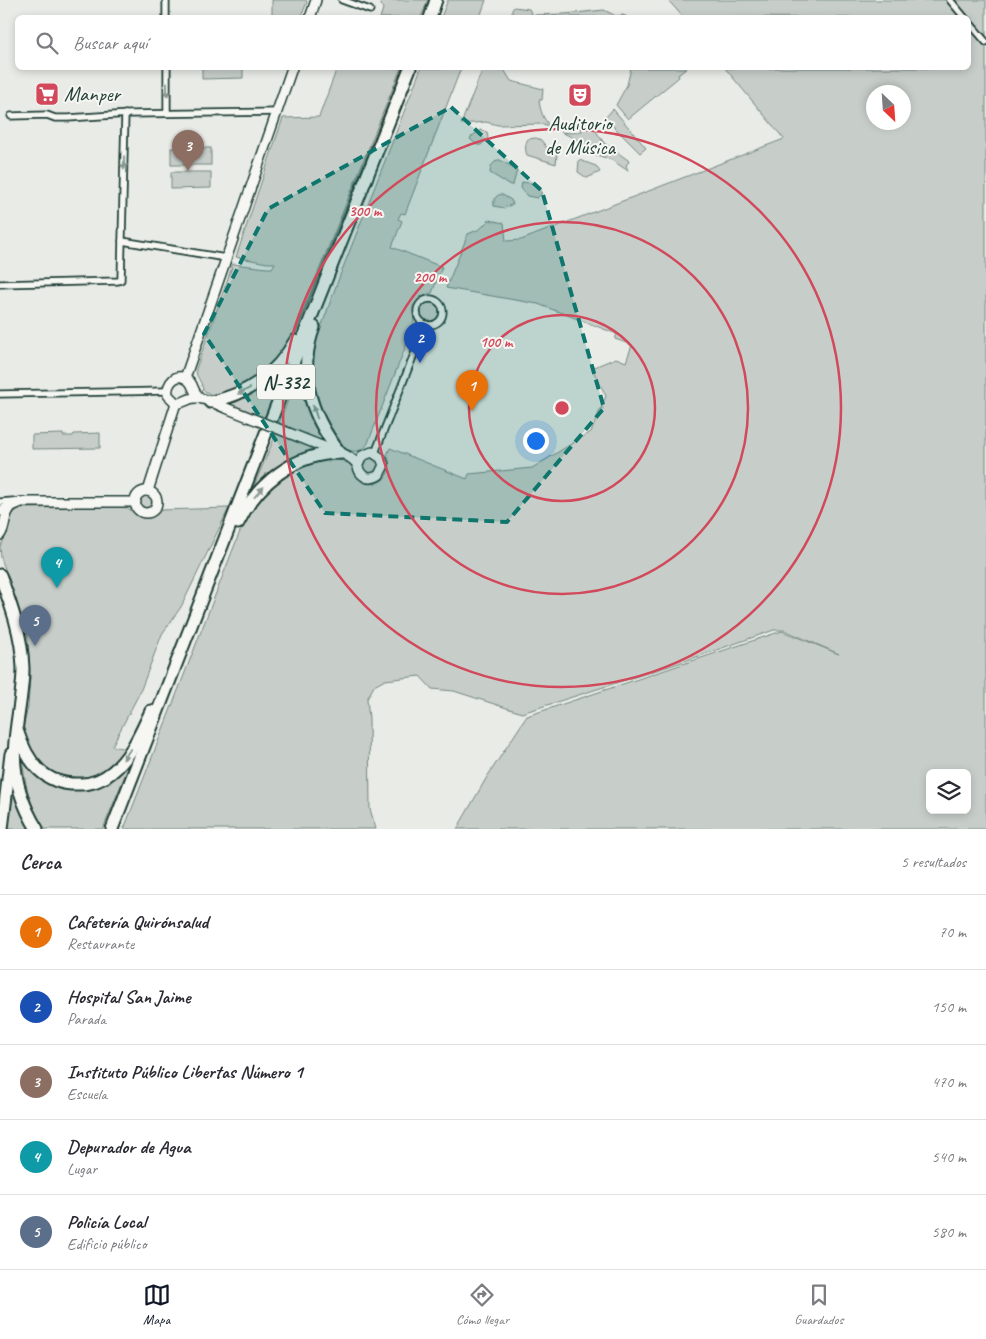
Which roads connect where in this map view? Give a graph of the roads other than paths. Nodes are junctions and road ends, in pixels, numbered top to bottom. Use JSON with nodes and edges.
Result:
{"nodes":[{"id":1,"x":166,"y":0,"type":"edge"},
{"id":2,"x":316,"y":0,"type":"edge"},
{"id":3,"x":342,"y":0,"type":"edge"},
{"id":4,"x":436,"y":0,"type":"edge"},
{"id":5,"x":950,"y":0,"type":"edge"},
{"id":6,"x":370,"y":10,"type":"dead end"},
{"id":7,"x":166,"y":15,"type":"edge"},
{"id":8,"x":311,"y":15,"type":"edge"},
{"id":9,"x":431,"y":15,"type":"edge"},
{"id":10,"x":962,"y":15,"type":"edge"},
{"id":11,"x":971,"y":24,"type":"edge"},
{"id":12,"x":986,"y":42,"type":"edge"},
{"id":13,"x":167,"y":70,"type":"edge"},
{"id":14,"x":291,"y":70,"type":"edge"},
{"id":15,"x":409,"y":70,"type":"edge"},
{"id":16,"x":276,"y":112,"type":"junction"},
{"id":17,"x":167,"y":113,"type":"junction"},
{"id":18,"x":125,"y":114,"type":"junction"},
{"id":19,"x":10,"y":116,"type":"dead end"},
{"id":20,"x":372,"y":163,"type":"junction"},
{"id":21,"x":122,"y":241,"type":"junction"},
{"id":22,"x":226,"y":258,"type":"junction"},
{"id":23,"x":0,"y":284,"type":"edge"},
{"id":24,"x":426,"y":324,"type":"junction"},
{"id":25,"x":185,"y":378,"type":"junction"},
{"id":26,"x":167,"y":391,"type":"junction"},
{"id":27,"x":0,"y":394,"type":"edge"},
{"id":28,"x":192,"y":395,"type":"junction"},
{"id":29,"x":206,"y":400,"type":"junction"},
{"id":30,"x":176,"y":403,"type":"junction"},
{"id":31,"x":375,"y":453,"type":"junction"},
{"id":32,"x":352,"y":458,"type":"junction"},
{"id":33,"x":148,"y":491,"type":"junction"},
{"id":34,"x":0,"y":502,"type":"edge"},
{"id":35,"x":136,"y":502,"type":"junction"},
{"id":36,"x":14,"y":505,"type":"junction"},
{"id":37,"x":1,"y":516,"type":"edge"},
{"id":38,"x":0,"y":535,"type":"edge"},
{"id":39,"x":0,"y":575,"type":"edge"},
{"id":40,"x":201,"y":601,"type":"junction"},
{"id":41,"x":176,"y":666,"type":"junction"},
{"id":42,"x":16,"y":727,"type":"junction"},
{"id":43,"x":15,"y":742,"type":"junction"},
{"id":44,"x":2,"y":829,"type":"edge"},
{"id":45,"x":37,"y":829,"type":"edge"},
{"id":46,"x":112,"y":829,"type":"edge"}],
"edges":[{"from":1,"to":7,"type":"street"},
{"from":2,"to":8,"type":"street"},
{"from":3,"to":6,"type":"street"},
{"from":4,"to":9,"type":"highway"},
{"from":5,"to":10,"type":"street"},
{"from":11,"to":12,"type":"street"},
{"from":13,"to":17,"type":"street","one_way":true},
{"from":14,"to":16,"type":"street"},
{"from":15,"to":20,"type":"highway","number":"N-332"},
{"from":16,"to":17,"type":"street"},
{"from":16,"to":22,"type":"street"},
{"from":17,"to":18,"type":"street"},
{"from":18,"to":19,"type":"street"},
{"from":18,"to":21,"type":"street","one_way":true},
{"from":20,"to":29,"type":"highway","number":"N-332","one_way":true},
{"from":32,"to":20,"type":"highway","one_way":true},
{"from":20,"to":40,"type":"highway","number":"N-332"},
{"from":21,"to":22,"type":"street"},
{"from":21,"to":23,"type":"street"},
{"from":22,"to":25,"type":"street"},
{"from":24,"to":24,"type":"street"},
{"from":24,"to":31,"type":"street"},
{"from":25,"to":26,"type":"street"},
{"from":25,"to":28,"type":"street"},
{"from":26,"to":27,"type":"street"},
{"from":26,"to":30,"type":"street"},
{"from":28,"to":29,"type":"street"},
{"from":28,"to":30,"type":"street"},
{"from":29,"to":32,"type":"street","bridge":true},
{"from":30,"to":33,"type":"street"},
{"from":31,"to":32,"type":"street"},
{"from":31,"to":32,"type":"street"},
{"from":40,"to":32,"type":"highway","one_way":true},
{"from":33,"to":35,"type":"street"},
{"from":33,"to":35,"type":"street"},
{"from":34,"to":36,"type":"street"},
{"from":35,"to":36,"type":"street"},
{"from":36,"to":37,"type":"street"},
{"from":37,"to":38,"type":"street"},
{"from":39,"to":42,"type":"highway"},
{"from":40,"to":41,"type":"highway","number":"N-332"},
{"from":41,"to":42,"type":"highway","one_way":true},
{"from":41,"to":46,"type":"highway","number":"N-332"},
{"from":42,"to":43,"type":"highway"},
{"from":43,"to":44,"type":"highway"},
{"from":43,"to":45,"type":"highway"}]}
